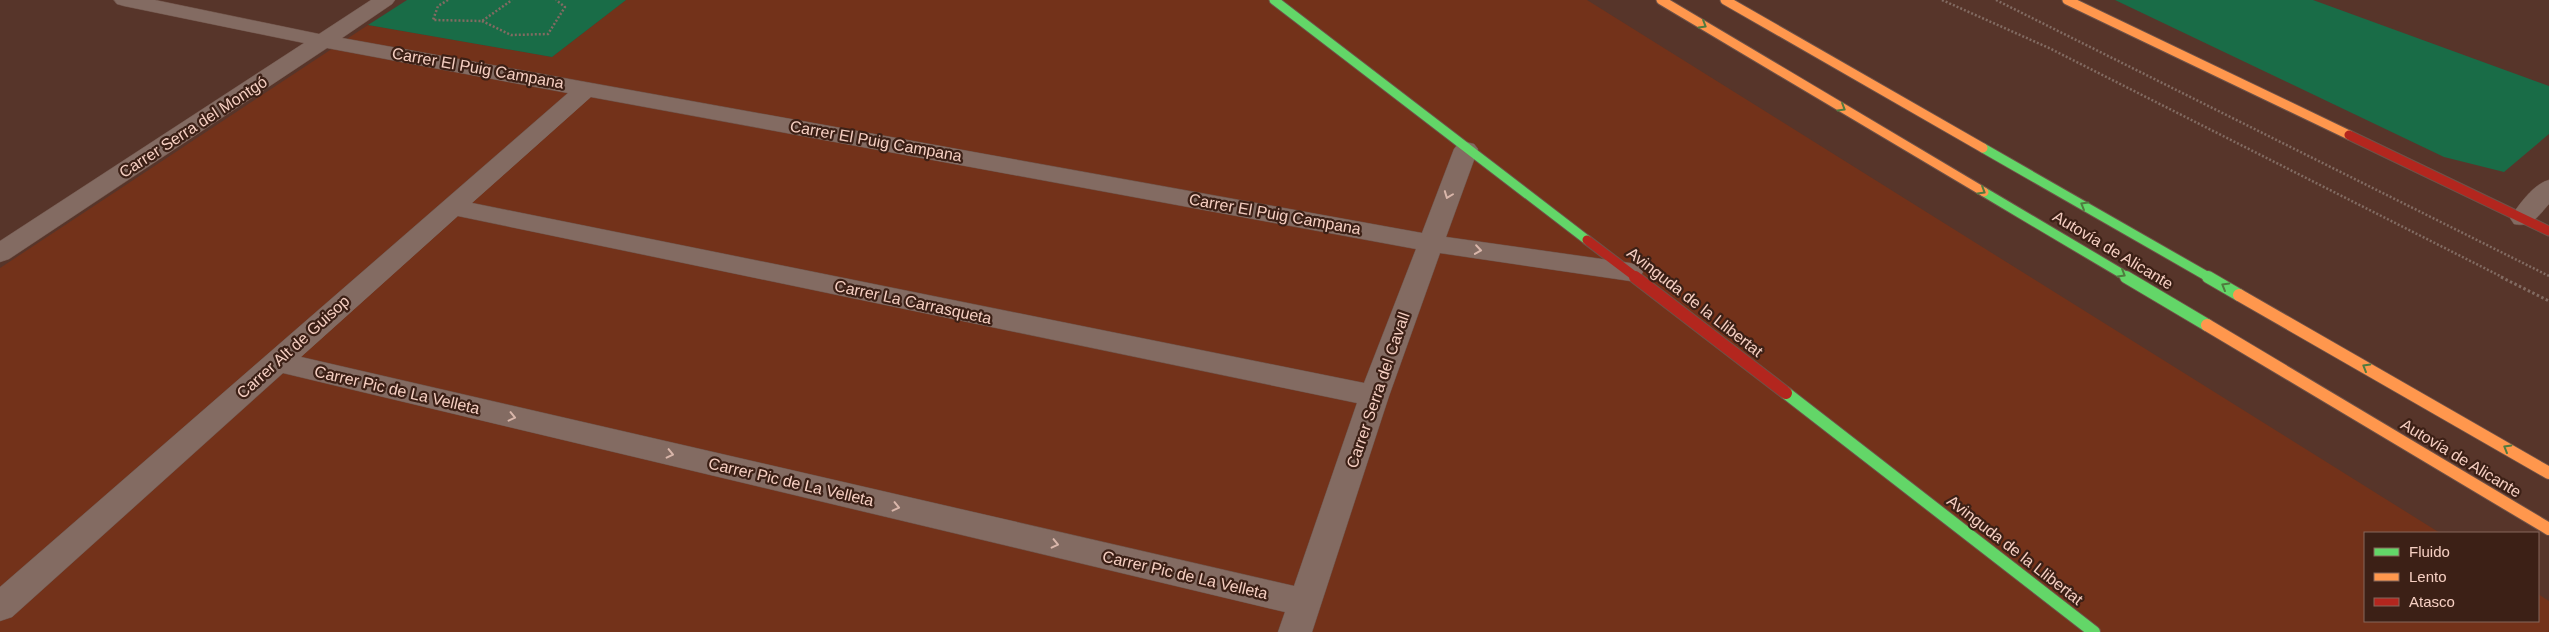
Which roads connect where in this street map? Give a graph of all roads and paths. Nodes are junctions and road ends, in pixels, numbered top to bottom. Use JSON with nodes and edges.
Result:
{"nodes":[{"id":1,"x":124,"y":0,"type":"edge"},
{"id":2,"x":385,"y":0,"type":"edge"},
{"id":3,"x":448,"y":0,"type":"edge"},
{"id":4,"x":512,"y":0,"type":"edge"},
{"id":5,"x":556,"y":0,"type":"edge"},
{"id":6,"x":1274,"y":0,"type":"edge"},
{"id":7,"x":1661,"y":0,"type":"edge"},
{"id":8,"x":1725,"y":0,"type":"edge"},
{"id":9,"x":1942,"y":0,"type":"edge"},
{"id":10,"x":1996,"y":0,"type":"edge"},
{"id":11,"x":2067,"y":0,"type":"edge"},
{"id":12,"x":482,"y":21,"type":"junction"},
{"id":13,"x":324,"y":41,"type":"junction"},
{"id":14,"x":587,"y":88,"type":"junction"},
{"id":15,"x":1466,"y":149,"type":"junction"},
{"id":16,"x":2549,"y":188,"type":"edge"},
{"id":17,"x":452,"y":207,"type":"junction"},
{"id":18,"x":2523,"y":218,"type":"junction"},
{"id":19,"x":2549,"y":231,"type":"edge"},
{"id":20,"x":1430,"y":243,"type":"junction"},
{"id":21,"x":0,"y":253,"type":"edge"},
{"id":22,"x":1630,"y":272,"type":"junction"},
{"id":23,"x":2549,"y":276,"type":"edge"},
{"id":24,"x":2549,"y":301,"type":"edge"},
{"id":25,"x":277,"y":362,"type":"junction"},
{"id":26,"x":1374,"y":396,"type":"junction"},
{"id":27,"x":2549,"y":472,"type":"edge"},
{"id":28,"x":2549,"y":529,"type":"edge"},
{"id":29,"x":1305,"y":603,"type":"junction"},
{"id":30,"x":0,"y":607,"type":"edge"},
{"id":31,"x":1295,"y":632,"type":"edge"},
{"id":32,"x":2094,"y":632,"type":"edge"}],
"edges":[{"from":1,"to":13,"type":"street","name":"Carrer El Puig Campana"},
{"from":2,"to":13,"type":"street","name":"Carrer Serra del Montgó"},
{"from":3,"to":12,"type":"path"},
{"from":4,"to":12,"type":"path"},
{"from":5,"to":12,"type":"path"},
{"from":6,"to":15,"type":"main road","name":"Avinguda de la Llibertat"},
{"from":7,"to":28,"type":"main road","name":"Autovía de Alicante","one_way":true},
{"from":27,"to":8,"type":"main road","name":"Autovía de Alicante","one_way":true},
{"from":9,"to":24,"type":"path"},
{"from":10,"to":23,"type":"path"},
{"from":11,"to":18,"type":"main road"},
{"from":13,"to":14,"type":"street","name":"Carrer El Puig Campana"},
{"from":13,"to":21,"type":"street","name":"Carrer Serra del Montgó"},
{"from":14,"to":17,"type":"street","name":"Carrer Alt de Guisop"},
{"from":14,"to":20,"type":"street","name":"Carrer El Puig Campana"},
{"from":15,"to":20,"type":"street","name":"Carrer Serra del Cavall","one_way":true},
{"from":15,"to":22,"type":"main road","name":"Avinguda de la Llibertat"},
{"from":16,"to":18,"type":"street"},
{"from":17,"to":25,"type":"street","name":"Carrer Alt de Guisop"},
{"from":17,"to":26,"type":"street","name":"Carrer La Carrasqueta"},
{"from":18,"to":19,"type":"main road"},
{"from":20,"to":22,"type":"street","name":"Carrer El Puig Campana","one_way":true},
{"from":20,"to":26,"type":"street","name":"Carrer Serra del Cavall"},
{"from":22,"to":32,"type":"main road","name":"Avinguda de la Llibertat"},
{"from":25,"to":29,"type":"street","name":"Carrer Pic de La Velleta","one_way":true},
{"from":25,"to":30,"type":"street","name":"Carrer Alt de Guisop"},
{"from":26,"to":29,"type":"street","name":"Carrer Serra del Cavall"},
{"from":29,"to":31,"type":"street","name":"Carrer Serra del Cavall"}]}
